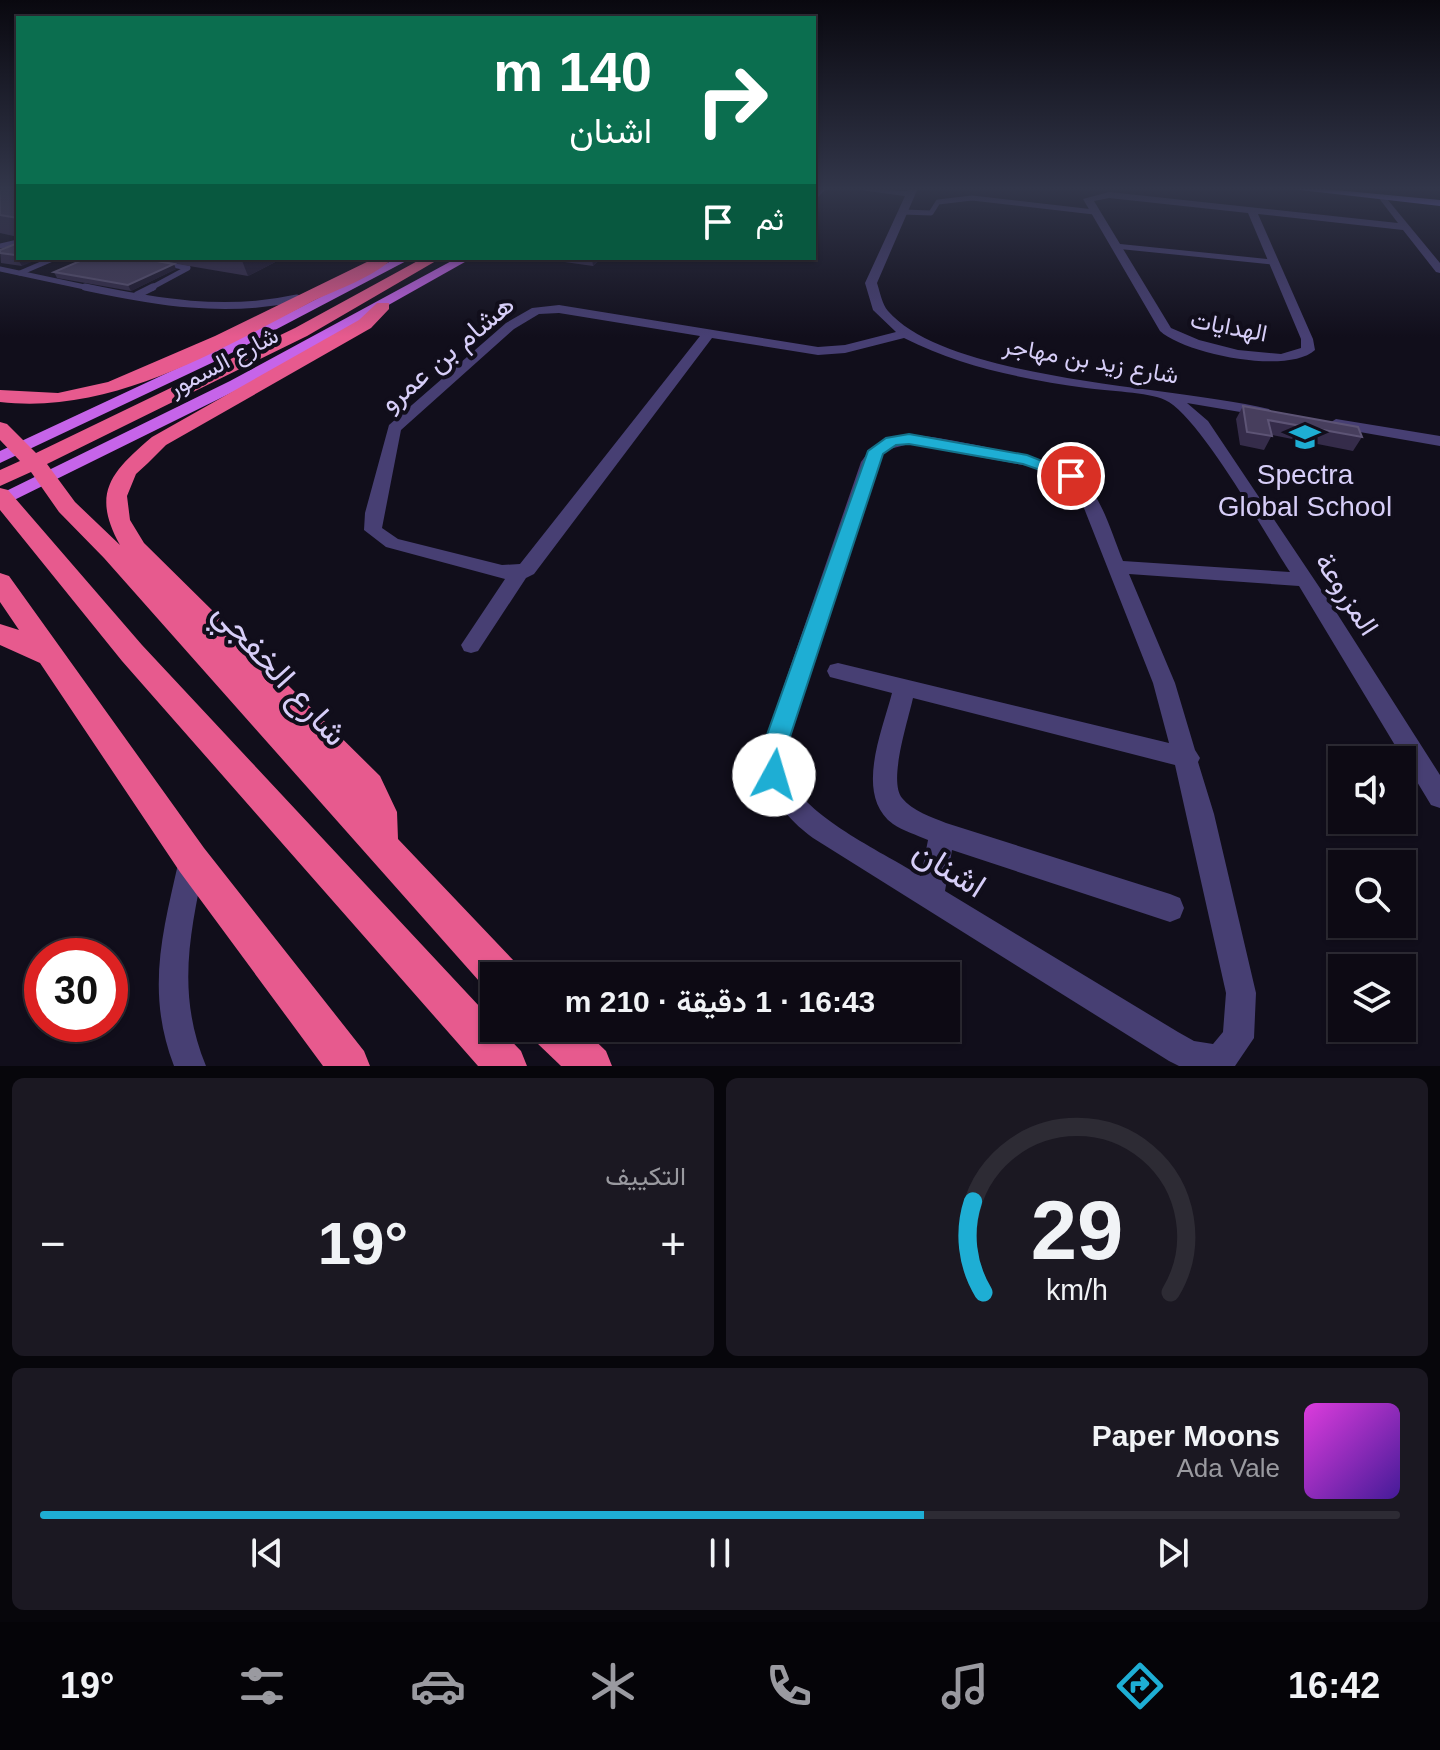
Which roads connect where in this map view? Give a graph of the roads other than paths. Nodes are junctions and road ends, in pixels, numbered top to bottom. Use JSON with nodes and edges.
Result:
{"nodes":[{"id":1,"x":891,"y":238,"type":"edge"},
{"id":2,"x":1110,"y":238,"type":"edge"},
{"id":3,"x":1263,"y":238,"type":"edge"},
{"id":4,"x":1415,"y":238,"type":"edge"},
{"id":5,"x":1115,"y":246,"type":"junction"},
{"id":6,"x":1422,"y":247,"type":"junction"},
{"id":7,"x":1440,"y":249,"type":"edge"},
{"id":8,"x":50,"y":260,"type":"edge"},
{"id":9,"x":147,"y":260,"type":"edge"},
{"id":10,"x":382,"y":260,"type":"edge"},
{"id":11,"x":402,"y":260,"type":"edge"},
{"id":12,"x":430,"y":260,"type":"edge"},
{"id":13,"x":463,"y":260,"type":"edge"},
{"id":14,"x":1273,"y":262,"type":"junction"},
{"id":15,"x":0,"y":269,"type":"edge"},
{"id":16,"x":1440,"y":270,"type":"edge"},
{"id":17,"x":20,"y":273,"type":"junction"},
{"id":18,"x":338,"y":283,"type":"junction"},
{"id":19,"x":137,"y":295,"type":"junction"},
{"id":20,"x":383,"y":306,"type":"junction"},
{"id":21,"x":907,"y":333,"type":"junction"},
{"id":22,"x":708,"y":334,"type":"junction"},
{"id":23,"x":1166,"y":395,"type":"junction"},
{"id":24,"x":0,"y":396,"type":"edge"},
{"id":25,"x":1273,"y":413,"type":"edge"},
{"id":26,"x":1318,"y":421,"type":"edge"},
{"id":27,"x":0,"y":428,"type":"edge"},
{"id":28,"x":1440,"y":441,"type":"edge"},
{"id":29,"x":0,"y":458,"type":"edge"},
{"id":30,"x":35,"y":462,"type":"junction"},
{"id":31,"x":1,"y":488,"type":"edge"},
{"id":32,"x":1117,"y":567,"type":"junction"},
{"id":33,"x":519,"y":573,"type":"junction"},
{"id":34,"x":1305,"y":580,"type":"junction"},
{"id":35,"x":0,"y":582,"type":"edge"},
{"id":36,"x":0,"y":634,"type":"edge"},
{"id":37,"x":471,"y":645,"type":"dead end"},
{"id":38,"x":54,"y":657,"type":"junction"},
{"id":39,"x":838,"y":671,"type":"dead end"},
{"id":40,"x":904,"y":688,"type":"junction"},
{"id":41,"x":1188,"y":758,"type":"junction"},
{"id":42,"x":1440,"y":797,"type":"edge"},
{"id":43,"x":942,"y":834,"type":"junction"},
{"id":44,"x":381,"y":845,"type":"junction"},
{"id":45,"x":192,"y":860,"type":"junction"},
{"id":46,"x":931,"y":895,"type":"junction"},
{"id":47,"x":1170,"y":908,"type":"dead end"},
{"id":48,"x":488,"y":962,"type":"edge"},
{"id":49,"x":566,"y":1042,"type":"edge"},
{"id":50,"x":190,"y":1066,"type":"edge"},
{"id":51,"x":349,"y":1066,"type":"edge"},
{"id":52,"x":506,"y":1066,"type":"edge"},
{"id":53,"x":591,"y":1066,"type":"edge"}],
"edges":[{"from":1,"to":21,"type":"street","name":"شارع زيد بن مهاجر"},
{"from":2,"to":5,"type":"street","name":"الهدايات"},
{"from":3,"to":14,"type":"street","name":"الهدايات"},
{"from":4,"to":6,"type":"street"},
{"from":5,"to":14,"type":"lane"},
{"from":5,"to":14,"type":"street","name":"الهدايات"},
{"from":6,"to":7,"type":"street"},
{"from":6,"to":16,"type":"street"},
{"from":8,"to":17,"type":"lane"},
{"from":9,"to":19,"type":"lane"},
{"from":10,"to":18,"type":"highway"},
{"from":11,"to":30,"type":"main road","name":"شارع السمور"},
{"from":12,"to":30,"type":"highway"},
{"from":13,"to":20,"type":"main road","name":"شارع السمور"},
{"from":15,"to":17,"type":"lane"},
{"from":17,"to":19,"type":"lane"},
{"from":18,"to":19,"type":"lane"},
{"from":18,"to":24,"type":"highway"},
{"from":20,"to":30,"type":"main road","name":"شارع السمور"},
{"from":20,"to":44,"type":"highway"},
{"from":21,"to":22,"type":"street","name":"هشام بن عمرو"},
{"from":21,"to":23,"type":"street","name":"شارع زيد بن مهاجر"},
{"from":22,"to":33,"type":"street"},
{"from":22,"to":33,"type":"street","name":"هشام بن عمرو"},
{"from":23,"to":25,"type":"street","name":"شارع زيد بن مهاجر"},
{"from":23,"to":34,"type":"street","name":"المزروعة"},
{"from":26,"to":28,"type":"street"},
{"from":27,"to":30,"type":"highway","name":"شارع الخفجي"},
{"from":29,"to":30,"type":"main road","name":"شارع السمور"},
{"from":30,"to":31,"type":"highway"},
{"from":30,"to":31,"type":"highway"},
{"from":30,"to":44,"type":"highway","name":"شارع الخفجي"},
{"from":31,"to":52,"type":"highway"},
{"from":32,"to":34,"type":"street"},
{"from":32,"to":41,"type":"street","name":"اشنان"},
{"from":32,"to":46,"type":"street","name":"اشنان"},
{"from":33,"to":37,"type":"street"},
{"from":34,"to":42,"type":"street","name":"المزروعة"},
{"from":35,"to":38,"type":"highway"},
{"from":36,"to":38,"type":"highway"},
{"from":38,"to":45,"type":"highway"},
{"from":39,"to":40,"type":"street"},
{"from":40,"to":41,"type":"street"},
{"from":40,"to":43,"type":"street"},
{"from":41,"to":46,"type":"street","name":"اشنان"},
{"from":43,"to":46,"type":"street"},
{"from":43,"to":47,"type":"street"},
{"from":44,"to":48,"type":"highway","name":"شارع الخفجي"},
{"from":45,"to":50,"type":"street"},
{"from":45,"to":51,"type":"highway"},
{"from":49,"to":53,"type":"highway"}]}
